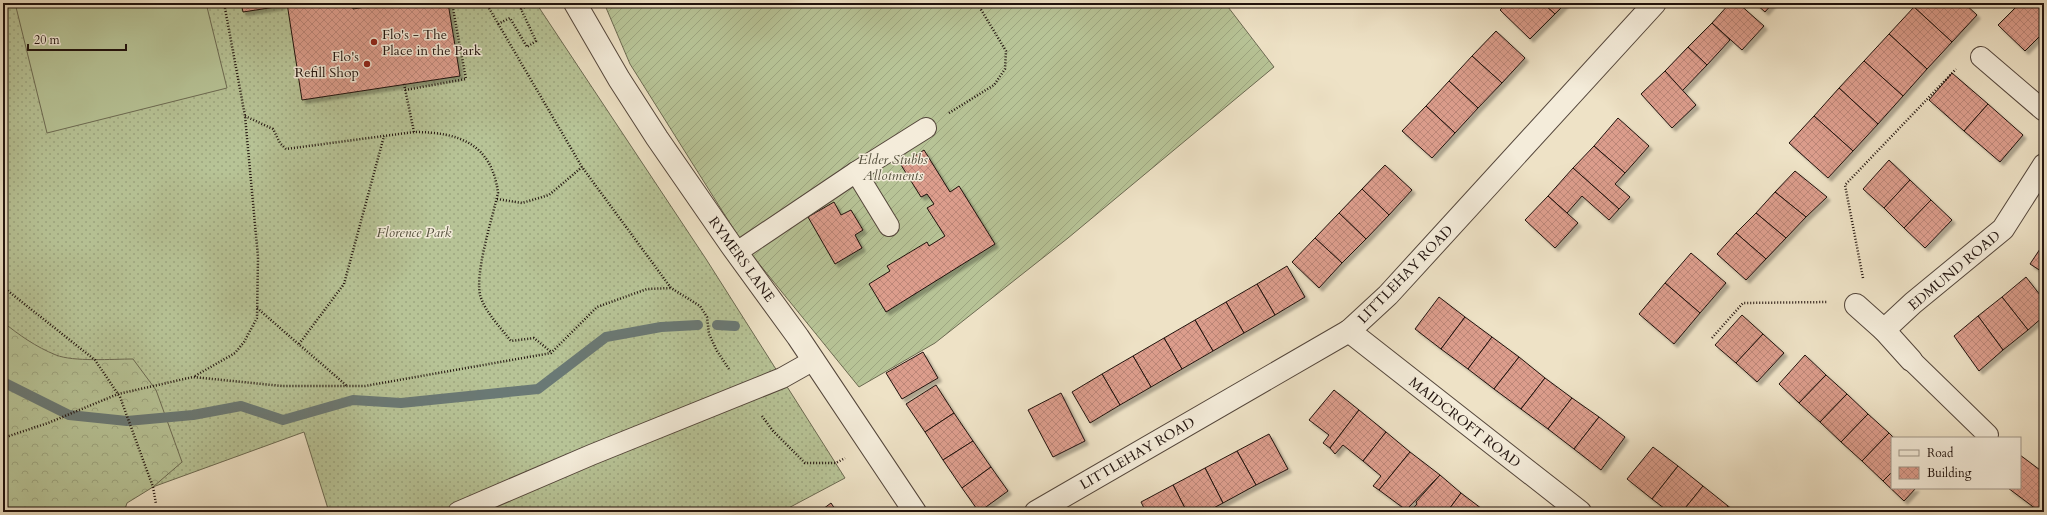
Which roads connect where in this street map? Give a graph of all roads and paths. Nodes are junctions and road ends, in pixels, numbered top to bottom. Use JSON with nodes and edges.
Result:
{"nodes":[{"id":1,"x":224,"y":3,"type":"edge"},
{"id":2,"x":452,"y":3,"type":"edge"},
{"id":3,"x":486,"y":3,"type":"edge"},
{"id":4,"x":532,"y":3,"type":"edge"},
{"id":5,"x":575,"y":3,"type":"edge"},
{"id":6,"x":977,"y":3,"type":"edge"},
{"id":7,"x":1655,"y":3,"type":"edge"},
{"id":8,"x":498,"y":24,"type":"junction"},
{"id":9,"x":1981,"y":57,"type":"joint"},
{"id":10,"x":404,"y":84,"type":"dead end"},
{"id":11,"x":405,"y":90,"type":"junction"},
{"id":12,"x":2044,"y":111,"type":"edge"},
{"id":13,"x":245,"y":116,"type":"junction"},
{"id":14,"x":926,"y":128,"type":"joint"},
{"id":15,"x":414,"y":132,"type":"junction"},
{"id":16,"x":384,"y":136,"type":"junction"},
{"id":17,"x":2044,"y":165,"type":"edge"},
{"id":18,"x":582,"y":167,"type":"junction"},
{"id":19,"x":856,"y":172,"type":"junction"},
{"id":20,"x":497,"y":199,"type":"junction"},
{"id":21,"x":889,"y":226,"type":"dead end"},
{"id":22,"x":737,"y":252,"type":"junction"},
{"id":23,"x":3,"y":287,"type":"edge"},
{"id":24,"x":671,"y":288,"type":"junction"},
{"id":25,"x":1856,"y":305,"type":"junction"},
{"id":26,"x":257,"y":307,"type":"junction"},
{"id":27,"x":1884,"y":330,"type":"junction"},
{"id":28,"x":1349,"y":331,"type":"junction"},
{"id":29,"x":1712,"y":338,"type":"dead end"},
{"id":30,"x":299,"y":344,"type":"junction"},
{"id":31,"x":551,"y":352,"type":"junction"},
{"id":32,"x":814,"y":360,"type":"junction"},
{"id":33,"x":1911,"y":360,"type":"joint"},
{"id":34,"x":193,"y":377,"type":"junction"},
{"id":35,"x":346,"y":386,"type":"junction"},
{"id":36,"x":746,"y":393,"type":"junction"},
{"id":37,"x":118,"y":394,"type":"junction"},
{"id":38,"x":1988,"y":435,"type":"dead end"},
{"id":39,"x":3,"y":438,"type":"edge"},
{"id":40,"x":869,"y":442,"type":"junction"},
{"id":41,"x":156,"y":504,"type":"dead end"},
{"id":42,"x":458,"y":512,"type":"edge"},
{"id":43,"x":916,"y":512,"type":"edge"},
{"id":44,"x":1036,"y":512,"type":"edge"},
{"id":45,"x":1580,"y":512,"type":"edge"}],
"edges":[{"from":1,"to":13,"type":"path"},
{"from":2,"to":11,"type":"path"},
{"from":3,"to":8,"type":"path"},
{"from":4,"to":8,"type":"path"},
{"from":5,"to":22,"type":"street","name":"RYMERS LANE"},
{"from":6,"to":14,"type":"path"},
{"from":7,"to":28,"type":"street","name":"LITTLEHAY ROAD"},
{"from":8,"to":18,"type":"path"},
{"from":9,"to":12,"type":"lane"},
{"from":9,"to":25,"type":"path"},
{"from":10,"to":11,"type":"path"},
{"from":11,"to":15,"type":"path"},
{"from":13,"to":16,"type":"path"},
{"from":13,"to":26,"type":"path"},
{"from":14,"to":19,"type":"lane"},
{"from":15,"to":16,"type":"path"},
{"from":15,"to":20,"type":"path"},
{"from":16,"to":30,"type":"path"},
{"from":17,"to":27,"type":"street","name":"EDMUND ROAD"},
{"from":18,"to":20,"type":"path"},
{"from":18,"to":24,"type":"path"},
{"from":19,"to":21,"type":"lane"},
{"from":19,"to":22,"type":"lane"},
{"from":20,"to":31,"type":"path"},
{"from":22,"to":32,"type":"street","name":"RYMERS LANE"},
{"from":23,"to":37,"type":"path"},
{"from":24,"to":31,"type":"path"},
{"from":24,"to":36,"type":"path"},
{"from":25,"to":27,"type":"street"},
{"from":25,"to":29,"type":"path"},
{"from":26,"to":30,"type":"path"},
{"from":26,"to":34,"type":"path"},
{"from":27,"to":33,"type":"street"},
{"from":28,"to":44,"type":"street","name":"LITTLEHAY ROAD"},
{"from":28,"to":45,"type":"street","name":"MAIDCROFT ROAD"},
{"from":30,"to":35,"type":"path"},
{"from":31,"to":35,"type":"path"},
{"from":32,"to":36,"type":"lane"},
{"from":32,"to":40,"type":"street","name":"RYMERS LANE"},
{"from":33,"to":38,"type":"lane"},
{"from":34,"to":35,"type":"path"},
{"from":34,"to":37,"type":"path"},
{"from":36,"to":40,"type":"path"},
{"from":36,"to":42,"type":"lane"},
{"from":37,"to":39,"type":"path"},
{"from":37,"to":41,"type":"path"},
{"from":40,"to":43,"type":"street","name":"RYMERS LANE"}]}
